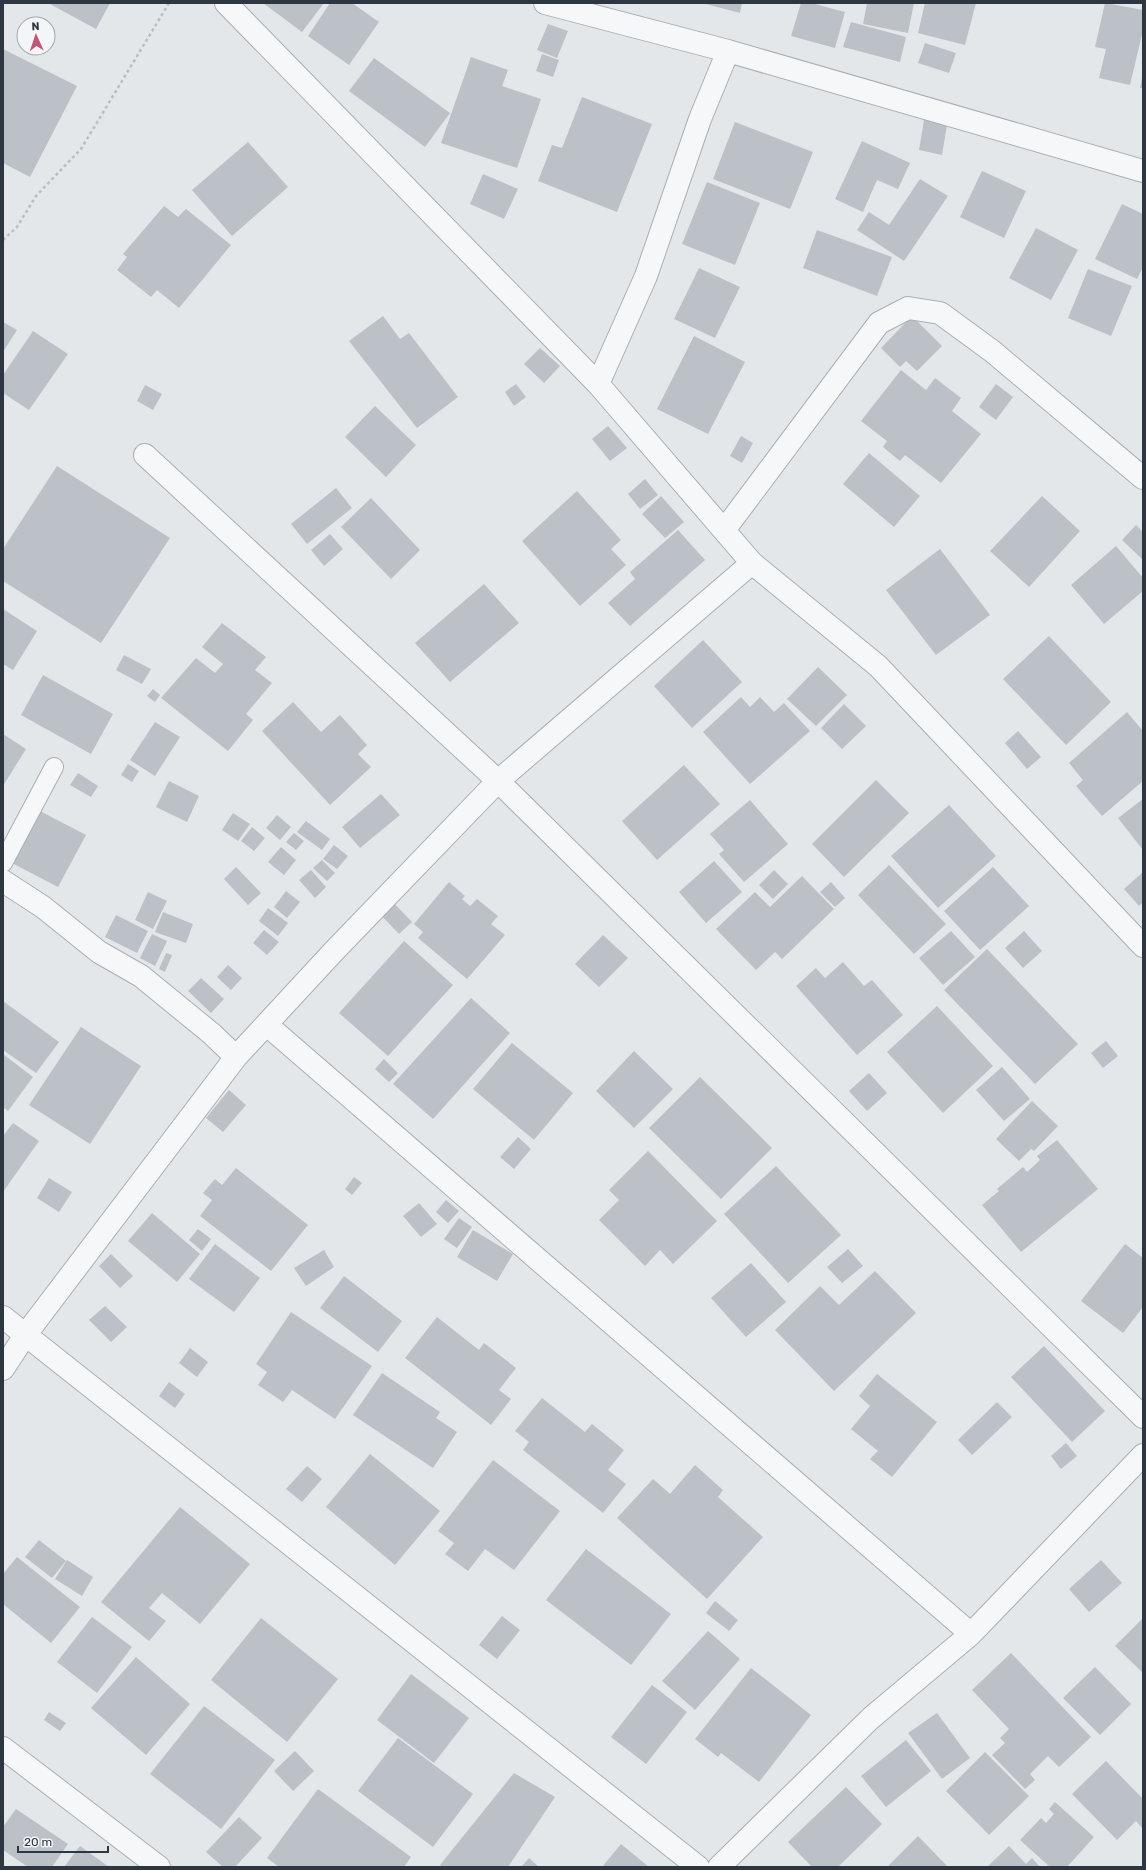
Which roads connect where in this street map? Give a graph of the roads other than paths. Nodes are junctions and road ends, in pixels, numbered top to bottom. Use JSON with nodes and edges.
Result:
{"nodes":[{"id":1,"x":226,"y":3,"type":"edge"},
{"id":2,"x":545,"y":3,"type":"edge"},
{"id":3,"x":728,"y":51,"type":"junction"},
{"id":4,"x":1143,"y":171,"type":"edge"},
{"id":5,"x":598,"y":384,"type":"junction"},
{"id":6,"x":145,"y":455,"type":"dead end"},
{"id":7,"x":1143,"y":478,"type":"edge"},
{"id":8,"x":725,"y":529,"type":"junction"},
{"id":9,"x":752,"y":562,"type":"junction"},
{"id":10,"x":54,"y":767,"type":"dead end"},
{"id":11,"x":498,"y":781,"type":"junction"},
{"id":12,"x":3,"y":863,"type":"edge"},
{"id":13,"x":3,"y":881,"type":"edge"},
{"id":14,"x":1143,"y":946,"type":"edge"},
{"id":15,"x":267,"y":1025,"type":"junction"},
{"id":16,"x":236,"y":1057,"type":"junction"},
{"id":17,"x":3,"y":1317,"type":"edge"},
{"id":18,"x":26,"y":1334,"type":"junction"},
{"id":19,"x":3,"y":1369,"type":"edge"},
{"id":20,"x":1143,"y":1418,"type":"edge"},
{"id":21,"x":1143,"y":1455,"type":"edge"},
{"id":22,"x":971,"y":1634,"type":"junction"},
{"id":23,"x":3,"y":1748,"type":"edge"},
{"id":24,"x":160,"y":1867,"type":"edge"},
{"id":25,"x":698,"y":1867,"type":"edge"},
{"id":26,"x":719,"y":1867,"type":"edge"}],
"edges":[{"from":1,"to":5,"type":"street"},
{"from":2,"to":3,"type":"street"},
{"from":3,"to":4,"type":"street"},
{"from":3,"to":5,"type":"street"},
{"from":5,"to":8,"type":"street"},
{"from":6,"to":11,"type":"street"},
{"from":7,"to":8,"type":"street"},
{"from":8,"to":9,"type":"street"},
{"from":9,"to":11,"type":"street"},
{"from":9,"to":14,"type":"street"},
{"from":10,"to":12,"type":"lane"},
{"from":11,"to":15,"type":"street"},
{"from":11,"to":20,"type":"street"},
{"from":13,"to":16,"type":"street"},
{"from":15,"to":16,"type":"street"},
{"from":15,"to":22,"type":"street"},
{"from":16,"to":18,"type":"street"},
{"from":17,"to":18,"type":"street"},
{"from":18,"to":19,"type":"street"},
{"from":18,"to":25,"type":"street"},
{"from":21,"to":22,"type":"street"},
{"from":22,"to":26,"type":"street"},
{"from":23,"to":24,"type":"street"}]}
